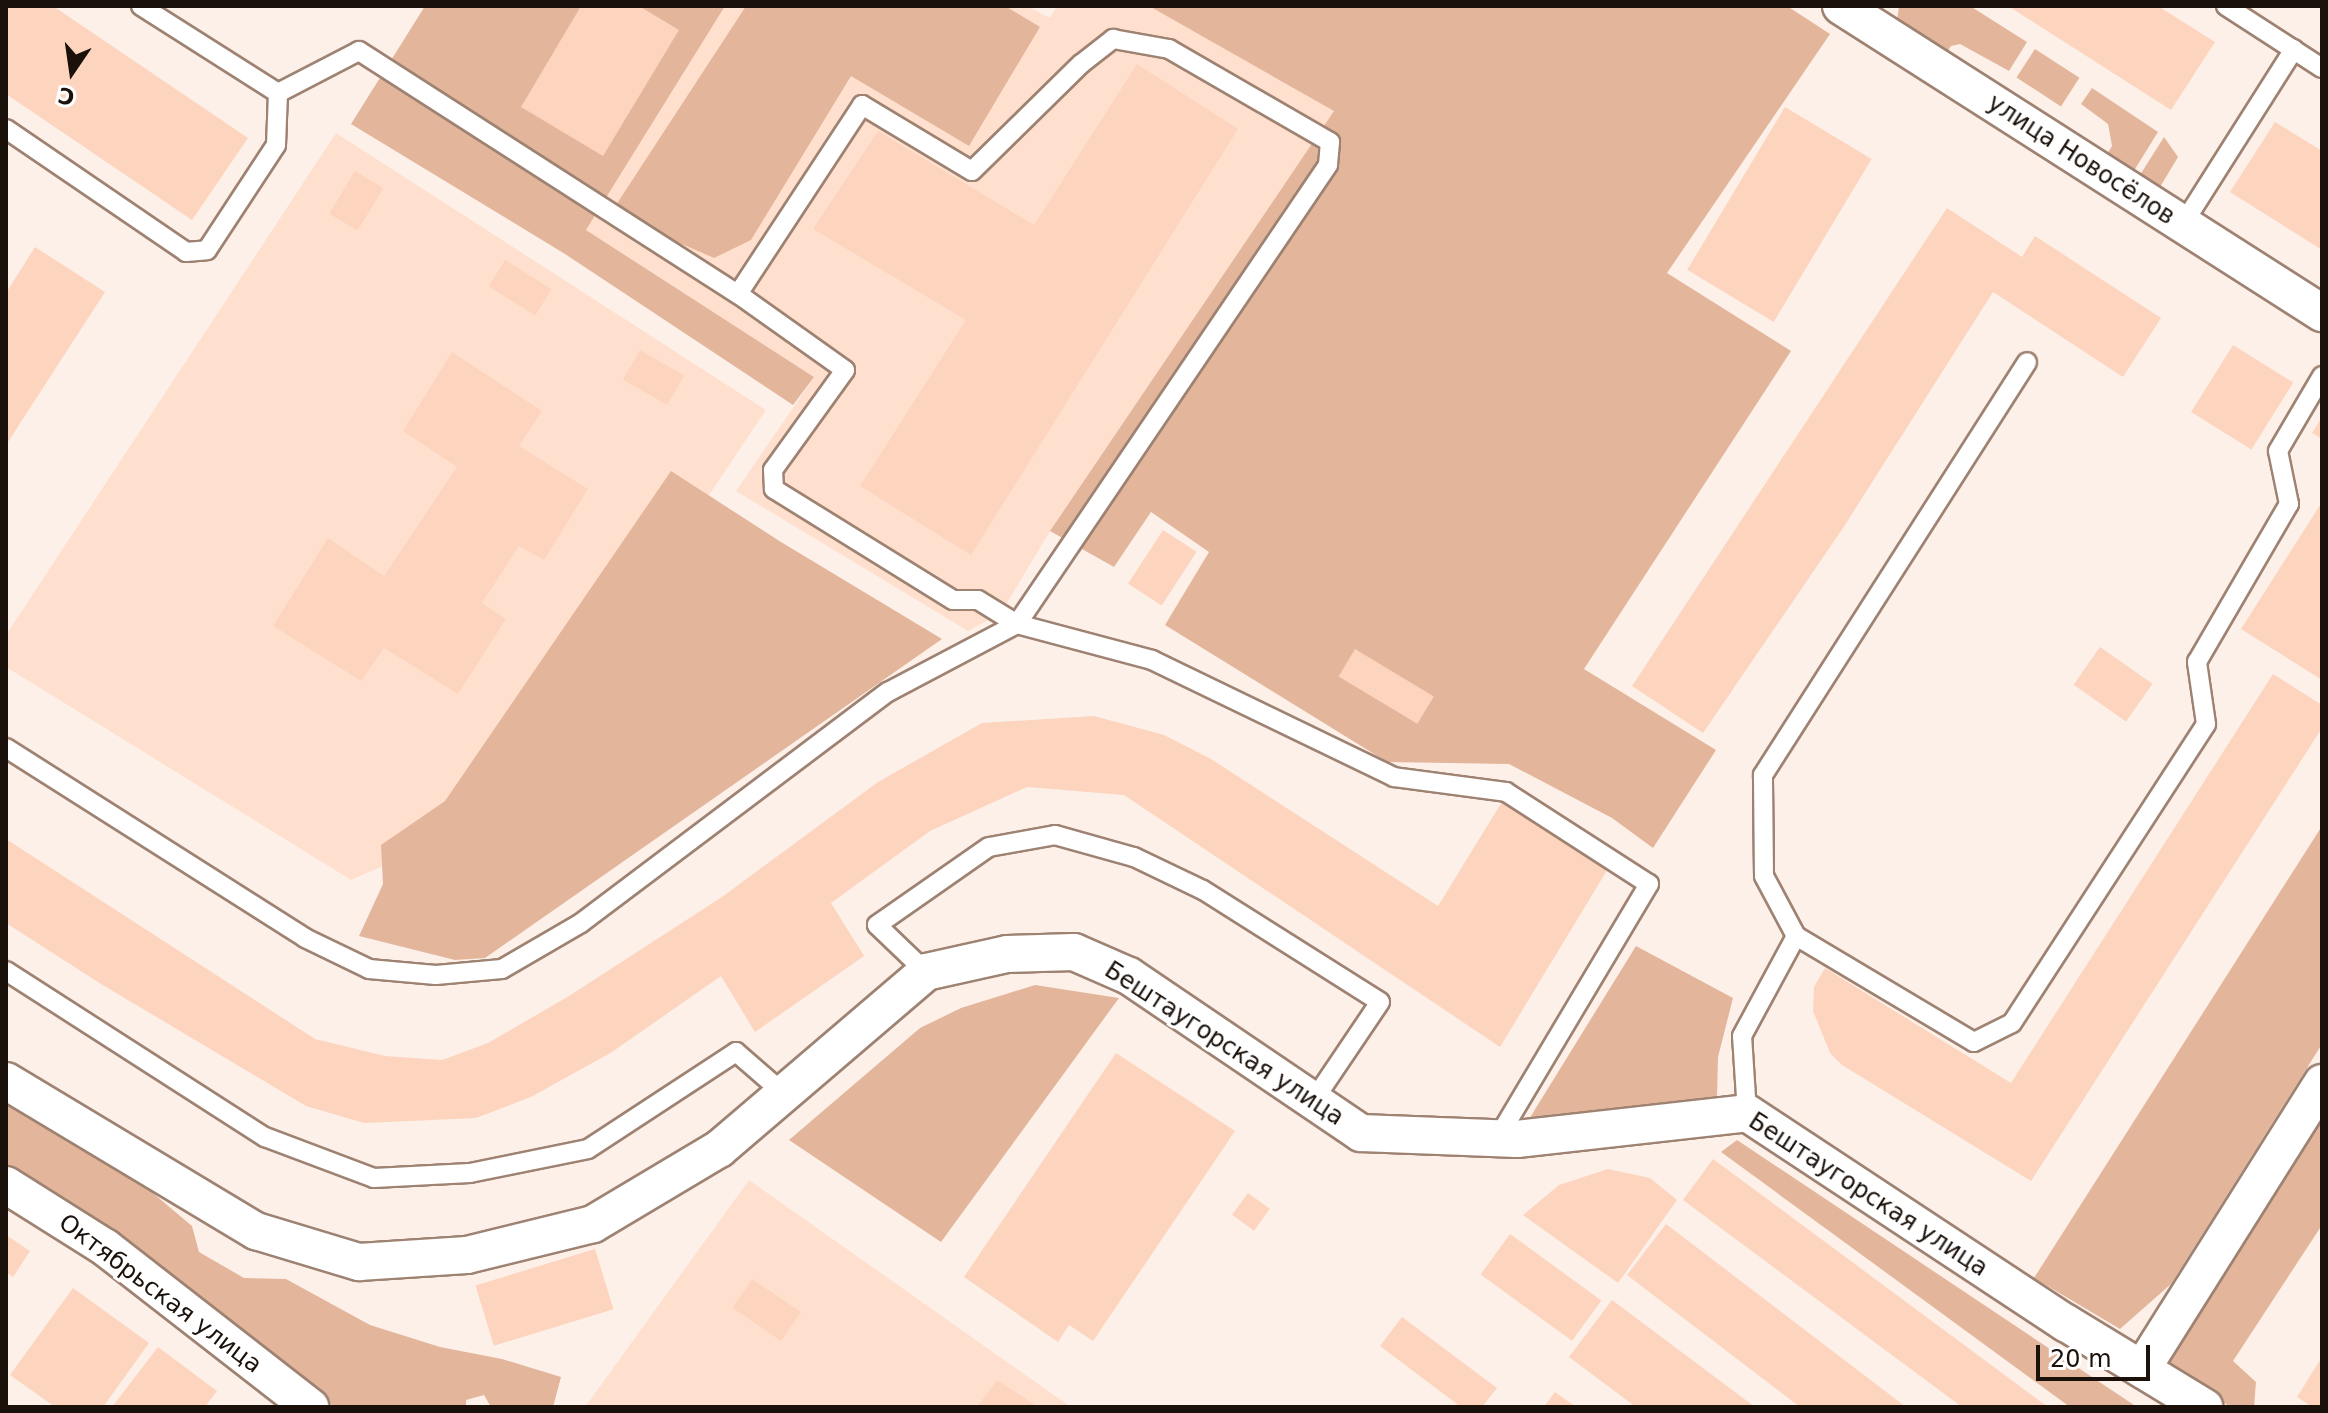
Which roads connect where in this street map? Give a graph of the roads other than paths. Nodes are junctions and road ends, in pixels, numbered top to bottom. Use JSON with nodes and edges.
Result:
{"nodes":[{"id":1,"x":141,"y":6,"type":"edge"},
{"id":2,"x":1841,"y":6,"type":"edge"},
{"id":3,"x":2226,"y":6,"type":"edge"},
{"id":4,"x":1878,"y":16,"type":"edge"},
{"id":5,"x":2294,"y":49,"type":"junction"},
{"id":6,"x":2322,"y":68,"type":"edge"},
{"id":7,"x":278,"y":93,"type":"junction"},
{"id":8,"x":6,"y":129,"type":"edge"},
{"id":9,"x":2183,"y":224,"type":"junction"},
{"id":10,"x":738,"y":294,"type":"junction"},
{"id":11,"x":2322,"y":313,"type":"edge"},
{"id":12,"x":2027,"y":362,"type":"dead end"},
{"id":13,"x":2322,"y":376,"type":"edge"},
{"id":14,"x":1017,"y":624,"type":"junction"},
{"id":15,"x":6,"y":748,"type":"edge"},
{"id":16,"x":1796,"y":936,"type":"junction"},
{"id":17,"x":6,"y":971,"type":"edge"},
{"id":18,"x":926,"y":972,"type":"junction"},
{"id":19,"x":6,"y":1081,"type":"edge"},
{"id":20,"x":2322,"y":1083,"type":"edge"},
{"id":21,"x":782,"y":1092,"type":"junction"},
{"id":22,"x":1314,"y":1100,"type":"junction"},
{"id":23,"x":1747,"y":1113,"type":"junction"},
{"id":24,"x":1497,"y":1139,"type":"junction"},
{"id":25,"x":6,"y":1185,"type":"edge"},
{"id":26,"x":2142,"y":1369,"type":"junction"},
{"id":27,"x":310,"y":1407,"type":"edge"},
{"id":28,"x":2204,"y":1407,"type":"edge"}],
"edges":[{"from":1,"to":7,"type":"lane"},
{"from":2,"to":4,"type":"street","name":"улица Новосёлов"},
{"from":3,"to":5,"type":"lane"},
{"from":4,"to":9,"type":"street","name":"улица Новосёлов"},
{"from":5,"to":6,"type":"lane"},
{"from":5,"to":9,"type":"lane"},
{"from":7,"to":8,"type":"lane"},
{"from":7,"to":10,"type":"lane"},
{"from":9,"to":11,"type":"street","name":"улица Новосёлов"},
{"from":10,"to":14,"type":"lane"},
{"from":10,"to":14,"type":"lane"},
{"from":12,"to":16,"type":"lane"},
{"from":13,"to":16,"type":"lane"},
{"from":14,"to":15,"type":"lane"},
{"from":14,"to":24,"type":"lane"},
{"from":16,"to":23,"type":"lane"},
{"from":17,"to":21,"type":"lane"},
{"from":18,"to":21,"type":"street","name":"Бештаугорская улица"},
{"from":18,"to":22,"type":"street","name":"Бештаугорская улица"},
{"from":18,"to":22,"type":"lane"},
{"from":19,"to":21,"type":"street","name":"Бештаугорская улица"},
{"from":20,"to":26,"type":"street"},
{"from":22,"to":24,"type":"street","name":"Бештаугорская улица"},
{"from":23,"to":24,"type":"street","name":"Бештаугорская улица"},
{"from":23,"to":26,"type":"street","name":"Бештаугорская улица"},
{"from":25,"to":27,"type":"street","name":"Октябрьская улица"},
{"from":26,"to":28,"type":"street","name":"Бештаугорская улица"}]}
